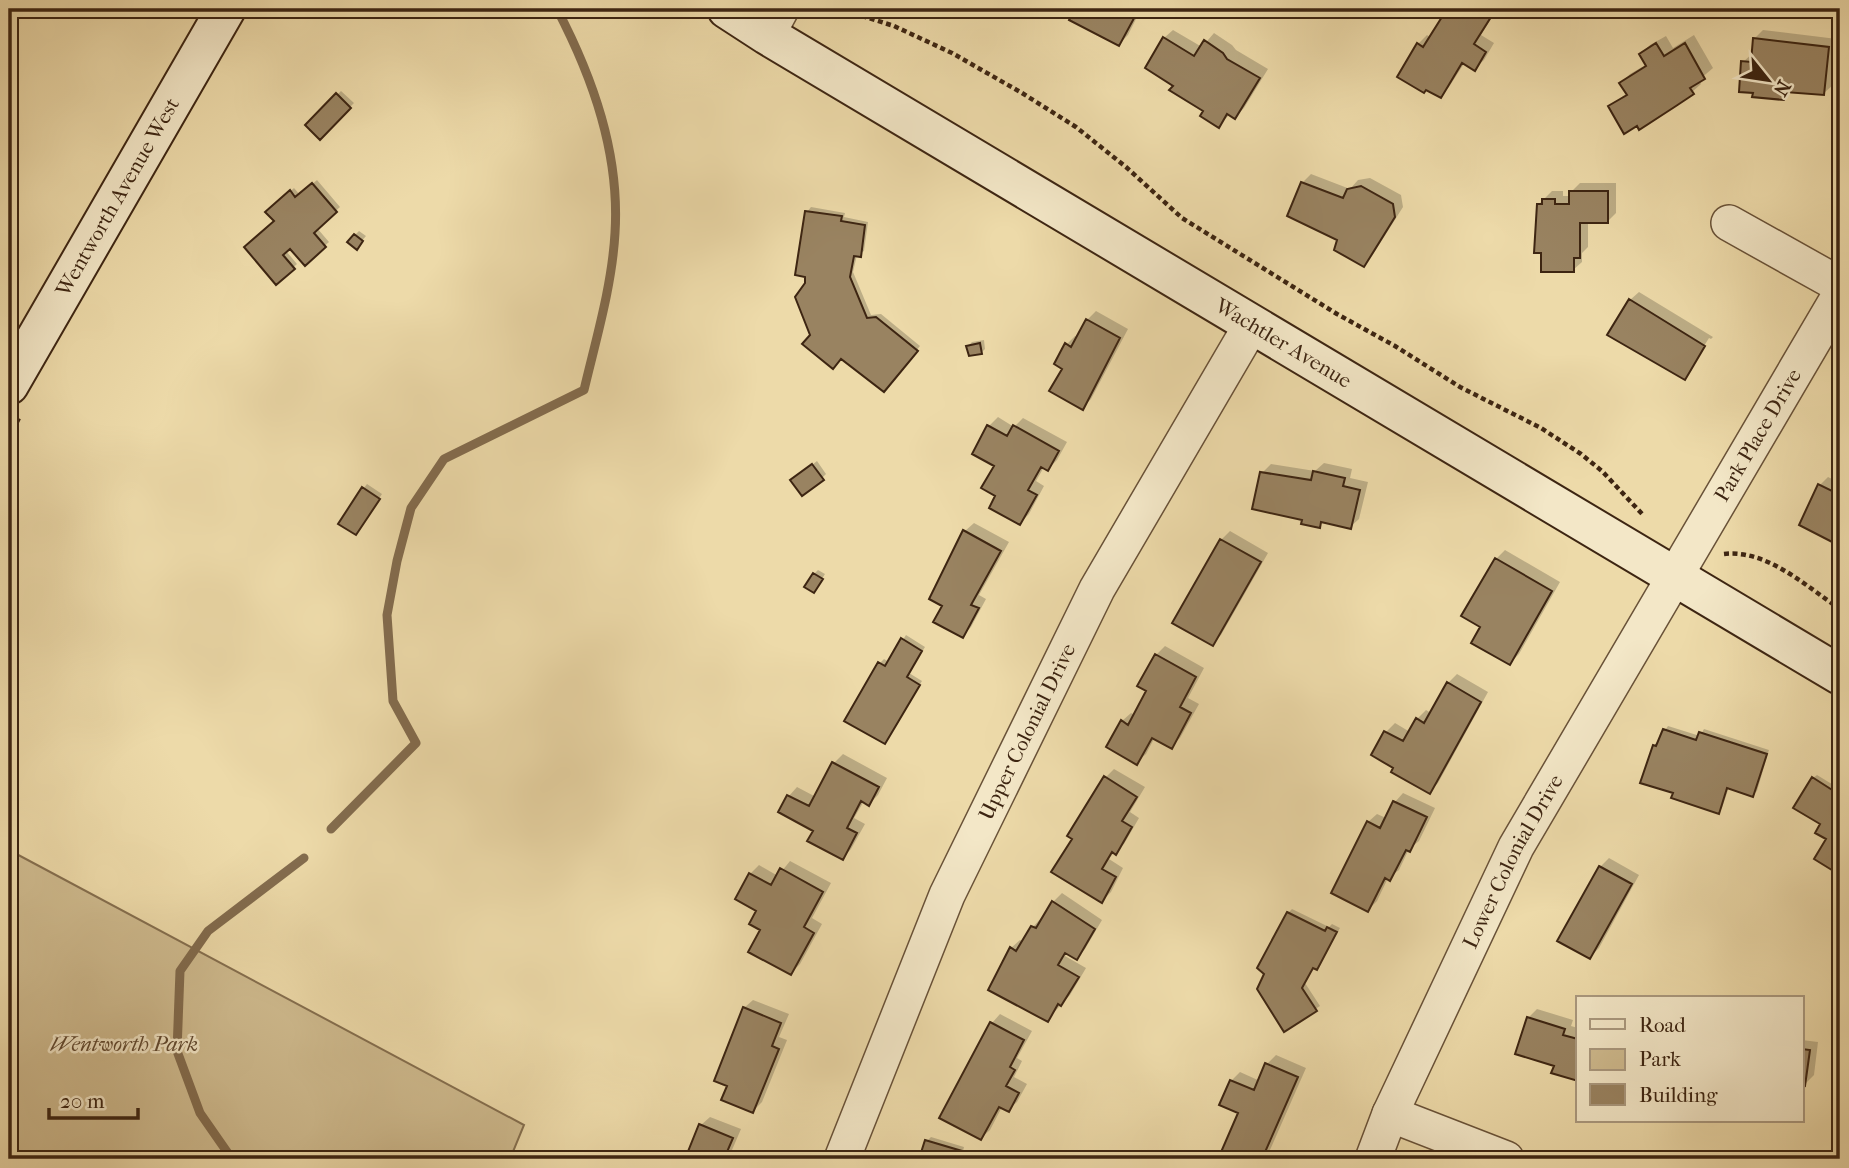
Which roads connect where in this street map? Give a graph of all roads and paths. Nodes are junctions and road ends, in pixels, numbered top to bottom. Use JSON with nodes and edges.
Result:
{"nodes":[{"id":1,"x":226,"y":9,"type":"edge"},
{"id":2,"x":727,"y":9,"type":"edge"},
{"id":3,"x":785,"y":19,"type":"edge"},
{"id":4,"x":1729,"y":223,"type":"dead end"},
{"id":5,"x":1840,"y":285,"type":"edge"},
{"id":6,"x":1840,"y":295,"type":"edge"},
{"id":7,"x":1252,"y":324,"type":"junction"},
{"id":8,"x":9,"y":385,"type":"edge"},
{"id":9,"x":1682,"y":563,"type":"junction"},
{"id":10,"x":1840,"y":609,"type":"edge"},
{"id":11,"x":1840,"y":675,"type":"edge"},
{"id":12,"x":1390,"y":1114,"type":"junction"},
{"id":13,"x":842,"y":1159,"type":"edge"},
{"id":14,"x":1373,"y":1159,"type":"edge"},
{"id":15,"x":1506,"y":1159,"type":"edge"}],
"edges":[{"from":1,"to":8,"type":"street","name":"Wentworth Avenue West"},
{"from":2,"to":3,"type":"street","name":"Wachtler Avenue"},
{"from":3,"to":7,"type":"street","name":"Wachtler Avenue"},
{"from":3,"to":9,"type":"path"},
{"from":4,"to":5,"type":"street"},
{"from":6,"to":9,"type":"street","name":"Park Place Drive"},
{"from":7,"to":9,"type":"street","name":"Wachtler Avenue"},
{"from":7,"to":13,"type":"street","name":"Upper Colonial Drive"},
{"from":9,"to":10,"type":"path"},
{"from":9,"to":11,"type":"street","name":"Wachtler Avenue"},
{"from":9,"to":12,"type":"street","name":"Lower Colonial Drive"},
{"from":12,"to":14,"type":"street","name":"Lower Colonial Drive"},
{"from":12,"to":15,"type":"street"}]}
